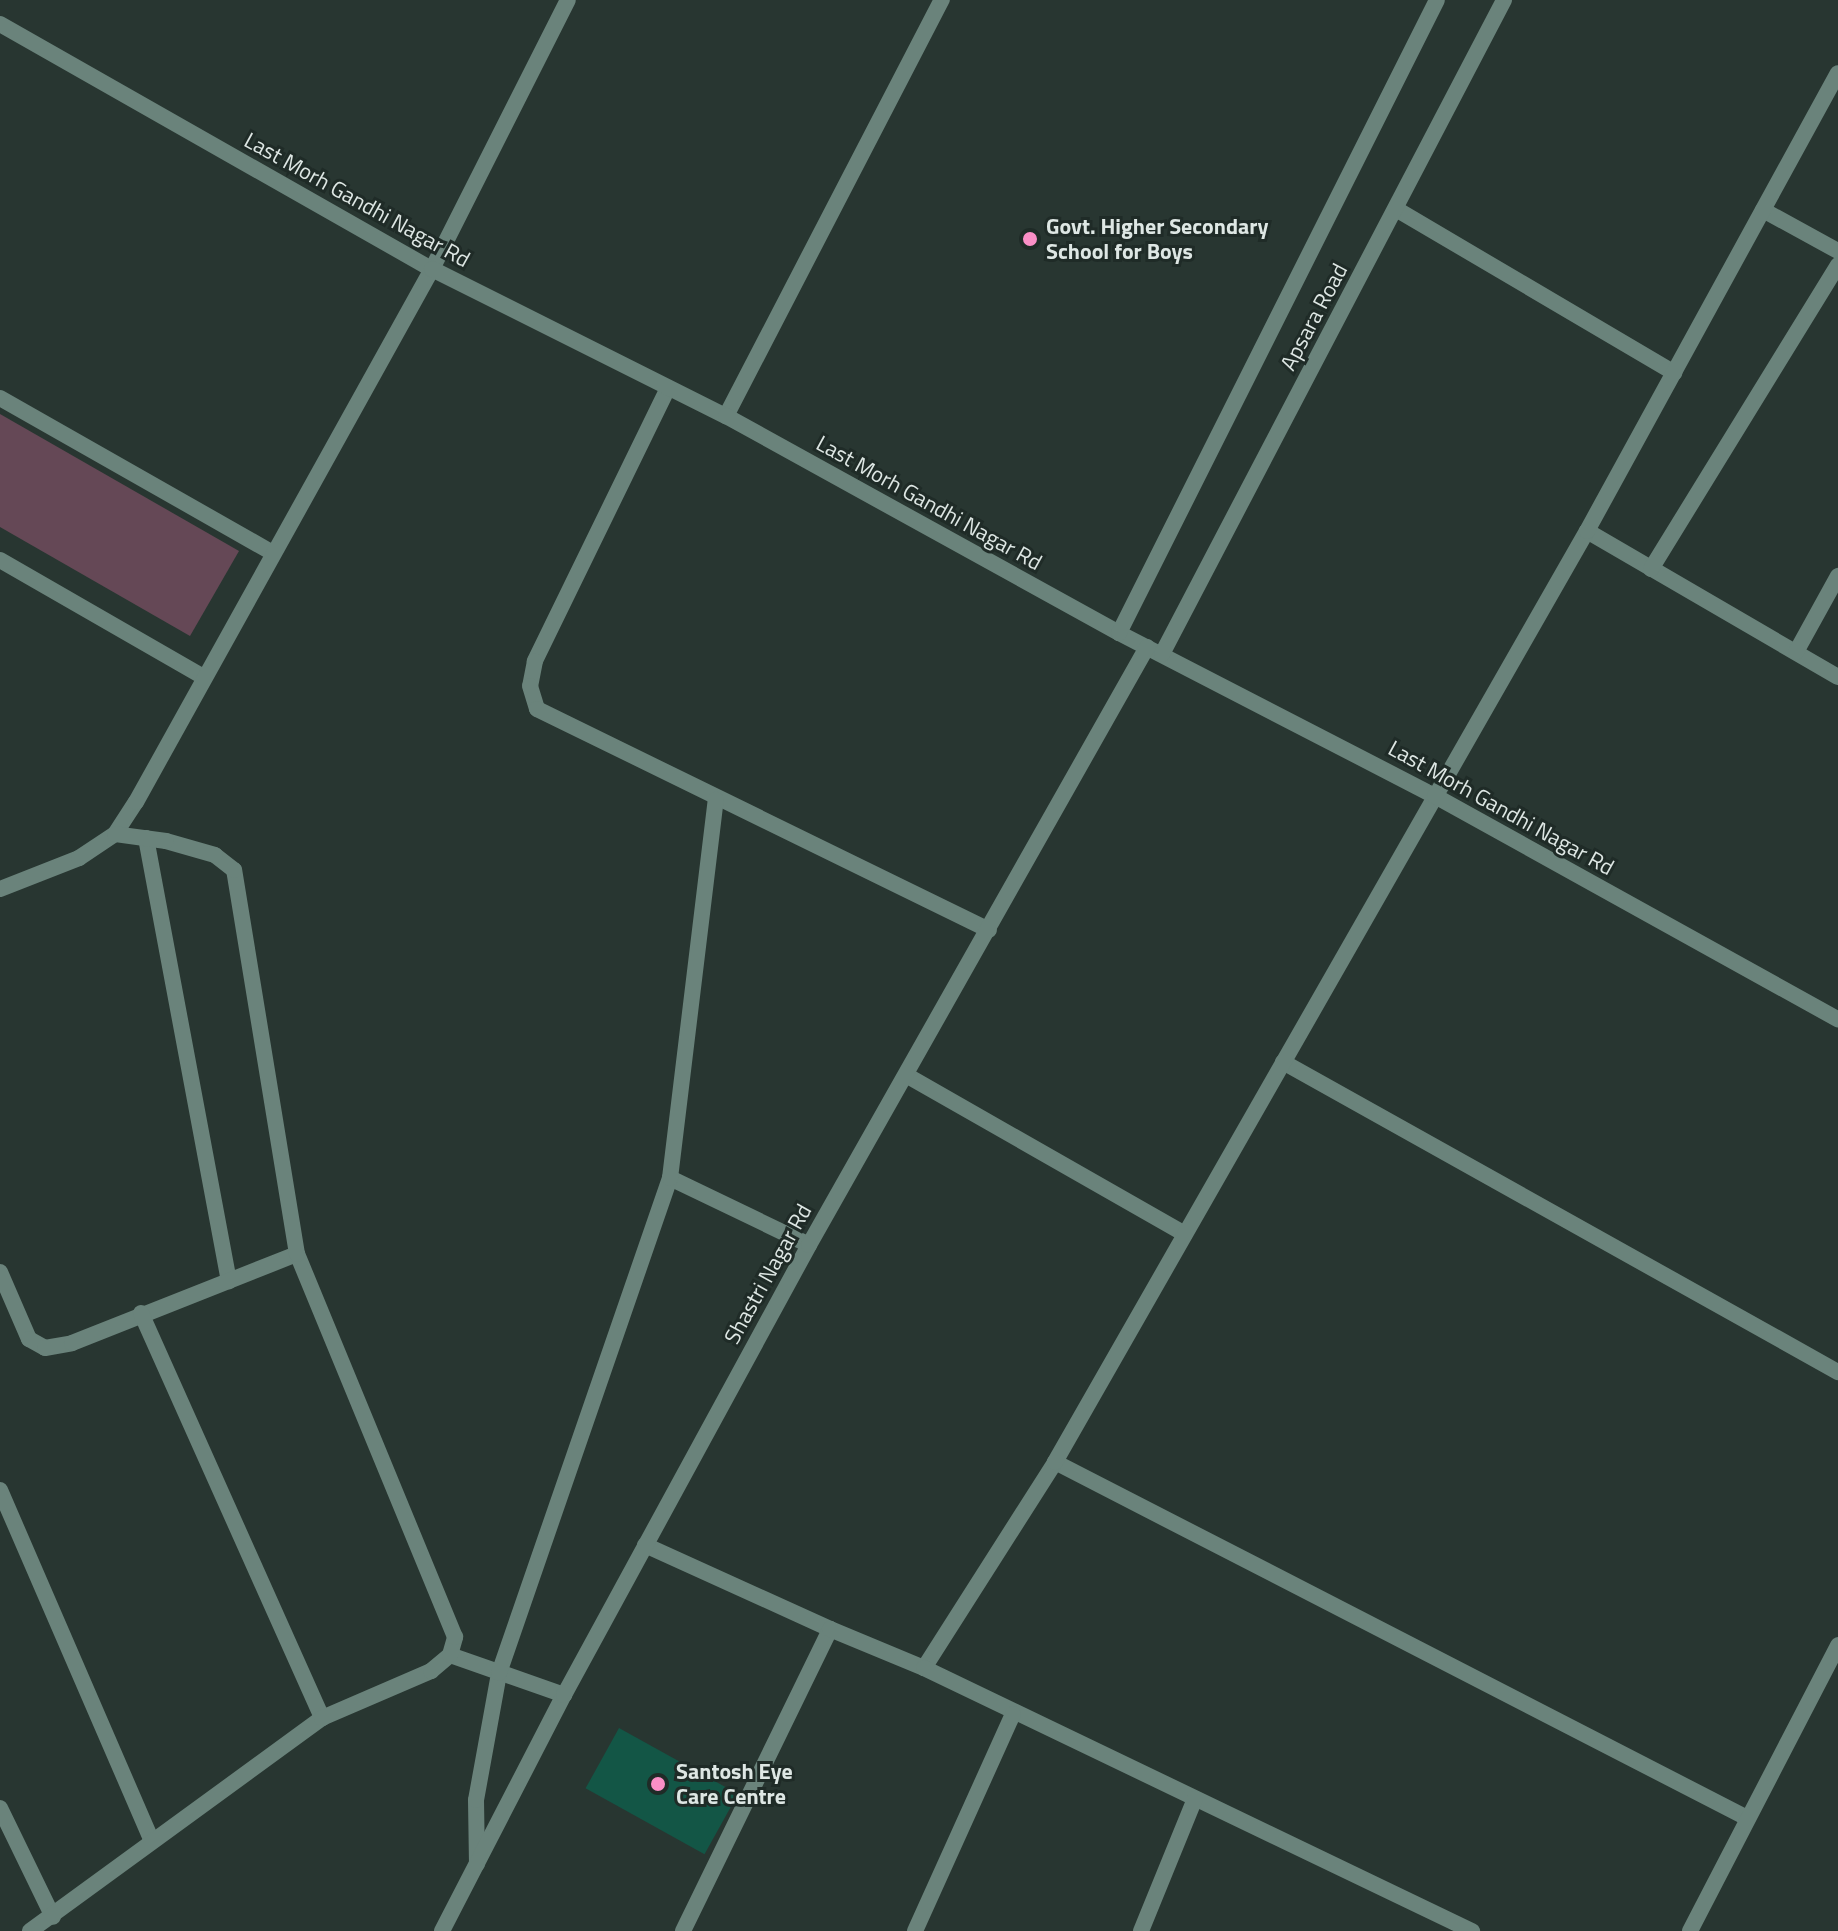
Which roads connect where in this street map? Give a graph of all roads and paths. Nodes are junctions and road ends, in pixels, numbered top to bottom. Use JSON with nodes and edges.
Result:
{"nodes":[{"id":1,"x":568,"y":0,"type":"edge"},
{"id":2,"x":942,"y":0,"type":"edge"},
{"id":3,"x":1437,"y":0,"type":"edge"},
{"id":4,"x":1504,"y":0,"type":"edge"},
{"id":5,"x":0,"y":24,"type":"edge"},
{"id":6,"x":1838,"y":73,"type":"edge"},
{"id":7,"x":1396,"y":209,"type":"junction"},
{"id":8,"x":1763,"y":210,"type":"junction"},
{"id":9,"x":1838,"y":251,"type":"edge"},
{"id":10,"x":1838,"y":265,"type":"edge"},
{"id":11,"x":432,"y":269,"type":"junction"},
{"id":12,"x":1674,"y":373,"type":"junction"},
{"id":13,"x":668,"y":388,"type":"junction"},
{"id":14,"x":0,"y":398,"type":"edge"},
{"id":15,"x":726,"y":416,"type":"junction"},
{"id":16,"x":1587,"y":531,"type":"junction"},
{"id":17,"x":271,"y":552,"type":"junction"},
{"id":18,"x":0,"y":560,"type":"edge"},
{"id":19,"x":1651,"y":569,"type":"junction"},
{"id":20,"x":1838,"y":576,"type":"edge"},
{"id":21,"x":1119,"y":633,"type":"junction"},
{"id":22,"x":1155,"y":650,"type":"junction"},
{"id":23,"x":1796,"y":652,"type":"junction"},
{"id":24,"x":202,"y":676,"type":"junction"},
{"id":25,"x":1838,"y":677,"type":"edge"},
{"id":26,"x":1435,"y":796,"type":"junction"},
{"id":27,"x":716,"y":800,"type":"junction"},
{"id":28,"x":115,"y":834,"type":"junction"},
{"id":29,"x":146,"y":838,"type":"junction"},
{"id":30,"x":0,"y":889,"type":"edge"},
{"id":31,"x":989,"y":930,"type":"junction"},
{"id":32,"x":1838,"y":1019,"type":"edge"},
{"id":33,"x":1283,"y":1062,"type":"junction"},
{"id":34,"x":906,"y":1075,"type":"junction"},
{"id":35,"x":670,"y":1178,"type":"junction"},
{"id":36,"x":1185,"y":1234,"type":"junction"},
{"id":37,"x":809,"y":1245,"type":"junction"},
{"id":38,"x":297,"y":1254,"type":"junction"},
{"id":39,"x":0,"y":1272,"type":"edge"},
{"id":40,"x":229,"y":1281,"type":"junction"},
{"id":41,"x":141,"y":1313,"type":"junction"},
{"id":42,"x":1838,"y":1372,"type":"edge"},
{"id":43,"x":1055,"y":1462,"type":"junction"},
{"id":44,"x":0,"y":1490,"type":"edge"},
{"id":45,"x":645,"y":1545,"type":"junction"},
{"id":46,"x":830,"y":1629,"type":"junction"},
{"id":47,"x":1838,"y":1645,"type":"edge"},
{"id":48,"x":450,"y":1655,"type":"junction"},
{"id":49,"x":924,"y":1668,"type":"junction"},
{"id":50,"x":499,"y":1673,"type":"junction"},
{"id":51,"x":564,"y":1695,"type":"junction"},
{"id":52,"x":1013,"y":1714,"type":"junction"},
{"id":53,"x":322,"y":1718,"type":"junction"},
{"id":54,"x":1195,"y":1799,"type":"junction"},
{"id":55,"x":0,"y":1808,"type":"edge"},
{"id":56,"x":1747,"y":1818,"type":"junction"},
{"id":57,"x":151,"y":1839,"type":"junction"},
{"id":58,"x":477,"y":1864,"type":"junction"},
{"id":59,"x":53,"y":1917,"type":"junction"},
{"id":60,"x":30,"y":1931,"type":"edge"},
{"id":61,"x":442,"y":1931,"type":"edge"},
{"id":62,"x":683,"y":1931,"type":"edge"},
{"id":63,"x":915,"y":1931,"type":"edge"},
{"id":64,"x":1141,"y":1931,"type":"edge"},
{"id":65,"x":1472,"y":1931,"type":"edge"},
{"id":66,"x":1690,"y":1931,"type":"edge"}],
"edges":[{"from":1,"to":11,"type":"street"},
{"from":2,"to":15,"type":"street"},
{"from":3,"to":21,"type":"street","name":"Apsara Road"},
{"from":4,"to":7,"type":"street","name":"Apsara Road"},
{"from":5,"to":11,"type":"street","name":"Last Morh Gandhi Nagar Rd"},
{"from":6,"to":8,"type":"street"},
{"from":7,"to":12,"type":"street"},
{"from":7,"to":22,"type":"street","name":"Apsara Road"},
{"from":8,"to":9,"type":"street"},
{"from":8,"to":12,"type":"street"},
{"from":10,"to":19,"type":"street"},
{"from":11,"to":13,"type":"street","name":"Last Morh Gandhi Nagar Rd"},
{"from":11,"to":17,"type":"street"},
{"from":12,"to":16,"type":"street"},
{"from":13,"to":15,"type":"street","name":"Last Morh Gandhi Nagar Rd"},
{"from":13,"to":27,"type":"street"},
{"from":14,"to":17,"type":"street"},
{"from":15,"to":21,"type":"street","name":"Last Morh Gandhi Nagar Rd"},
{"from":16,"to":19,"type":"street"},
{"from":16,"to":26,"type":"street"},
{"from":17,"to":24,"type":"street"},
{"from":18,"to":24,"type":"street"},
{"from":19,"to":23,"type":"street"},
{"from":20,"to":23,"type":"street"},
{"from":21,"to":22,"type":"street","name":"Last Morh Gandhi Nagar Rd"},
{"from":22,"to":26,"type":"street","name":"Last Morh Gandhi Nagar Rd"},
{"from":22,"to":31,"type":"street","name":"Shastri Nagar Rd"},
{"from":23,"to":25,"type":"street"},
{"from":24,"to":28,"type":"street"},
{"from":26,"to":32,"type":"street","name":"Last Morh Gandhi Nagar Rd"},
{"from":26,"to":33,"type":"street"},
{"from":27,"to":31,"type":"street"},
{"from":27,"to":35,"type":"street"},
{"from":28,"to":29,"type":"street"},
{"from":28,"to":30,"type":"street"},
{"from":29,"to":38,"type":"street"},
{"from":29,"to":40,"type":"street"},
{"from":31,"to":34,"type":"street","name":"Shastri Nagar Rd"},
{"from":33,"to":36,"type":"street"},
{"from":33,"to":42,"type":"street"},
{"from":34,"to":36,"type":"street"},
{"from":34,"to":37,"type":"street","name":"Shastri Nagar Rd"},
{"from":35,"to":37,"type":"street"},
{"from":35,"to":50,"type":"street"},
{"from":36,"to":43,"type":"street"},
{"from":37,"to":45,"type":"street","name":"Shastri Nagar Rd"},
{"from":38,"to":40,"type":"street"},
{"from":38,"to":48,"type":"street"},
{"from":39,"to":41,"type":"street"},
{"from":40,"to":41,"type":"street"},
{"from":41,"to":53,"type":"street"},
{"from":43,"to":49,"type":"street"},
{"from":43,"to":56,"type":"street"},
{"from":44,"to":57,"type":"street"},
{"from":45,"to":46,"type":"street"},
{"from":45,"to":51,"type":"street","name":"Shastri Nagar Rd"},
{"from":46,"to":49,"type":"street"},
{"from":46,"to":62,"type":"street"},
{"from":47,"to":56,"type":"street"},
{"from":48,"to":50,"type":"street"},
{"from":48,"to":53,"type":"street"},
{"from":49,"to":52,"type":"street"},
{"from":50,"to":51,"type":"street"},
{"from":50,"to":58,"type":"street"},
{"from":51,"to":58,"type":"street","name":"Shastri Nagar Rd"},
{"from":52,"to":54,"type":"street"},
{"from":52,"to":63,"type":"street"},
{"from":53,"to":57,"type":"street"},
{"from":54,"to":64,"type":"street"},
{"from":54,"to":65,"type":"street"},
{"from":55,"to":59,"type":"street"},
{"from":56,"to":66,"type":"street"},
{"from":57,"to":59,"type":"street"},
{"from":58,"to":61,"type":"street","name":"Shastri Nagar Rd"},
{"from":59,"to":60,"type":"street"}]}
